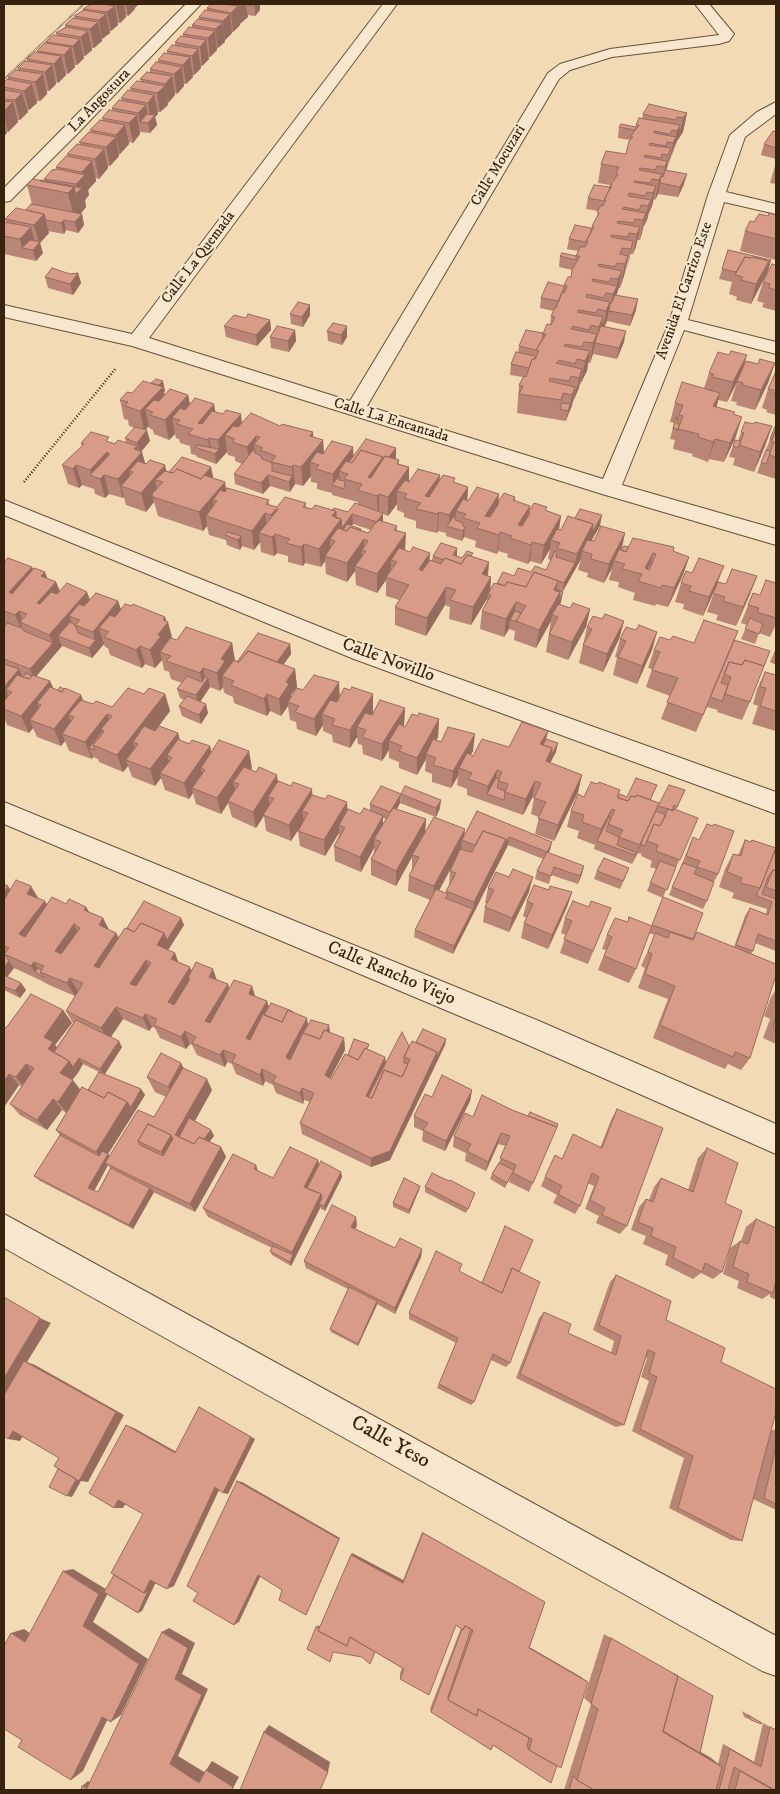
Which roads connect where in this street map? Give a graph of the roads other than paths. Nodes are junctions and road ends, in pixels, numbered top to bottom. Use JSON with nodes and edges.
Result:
{"nodes":[{"id":1,"x":194,"y":4,"type":"edge"},
{"id":2,"x":390,"y":4,"type":"edge"},
{"id":3,"x":702,"y":4,"type":"edge"},
{"id":4,"x":776,"y":107,"type":"edge"},
{"id":5,"x":717,"y":196,"type":"junction"},
{"id":6,"x":4,"y":197,"type":"edge"},
{"id":7,"x":776,"y":209,"type":"edge"},
{"id":8,"x":4,"y":311,"type":"edge"},
{"id":9,"x":678,"y":323,"type":"junction"},
{"id":10,"x":137,"y":341,"type":"junction"},
{"id":11,"x":776,"y":348,"type":"edge"},
{"id":12,"x":355,"y":410,"type":"junction"},
{"id":13,"x":610,"y":489,"type":"junction"},
{"id":14,"x":4,"y":507,"type":"edge"},
{"id":15,"x":776,"y":537,"type":"edge"},
{"id":16,"x":776,"y":802,"type":"edge"},
{"id":17,"x":4,"y":813,"type":"edge"},
{"id":18,"x":776,"y":1139,"type":"edge"},
{"id":19,"x":4,"y":1230,"type":"edge"},
{"id":20,"x":776,"y":1657,"type":"edge"}],
"edges":[{"from":1,"to":6,"type":"street","name":"La Angostura"},
{"from":2,"to":10,"type":"street","name":"Calle La Quemada"},
{"from":3,"to":12,"type":"street","name":"Calle Mocuzari"},
{"from":4,"to":5,"type":"street","name":"Avenida El Carrizo Este"},
{"from":5,"to":7,"type":"street"},
{"from":5,"to":9,"type":"street","name":"Avenida El Carrizo Este"},
{"from":8,"to":10,"type":"street","name":"Calle La Encantada"},
{"from":9,"to":11,"type":"street"},
{"from":9,"to":13,"type":"street","name":"Avenida El Carrizo Este"},
{"from":10,"to":12,"type":"street","name":"Calle La Encantada"},
{"from":12,"to":13,"type":"street","name":"Calle La Encantada"},
{"from":13,"to":15,"type":"street","name":"Calle La Encantada"},
{"from":14,"to":16,"type":"street","name":"Calle Novillo"},
{"from":17,"to":18,"type":"street","name":"Calle Rancho Viejo"},
{"from":19,"to":20,"type":"street","name":"Calle Yeso"}]}
